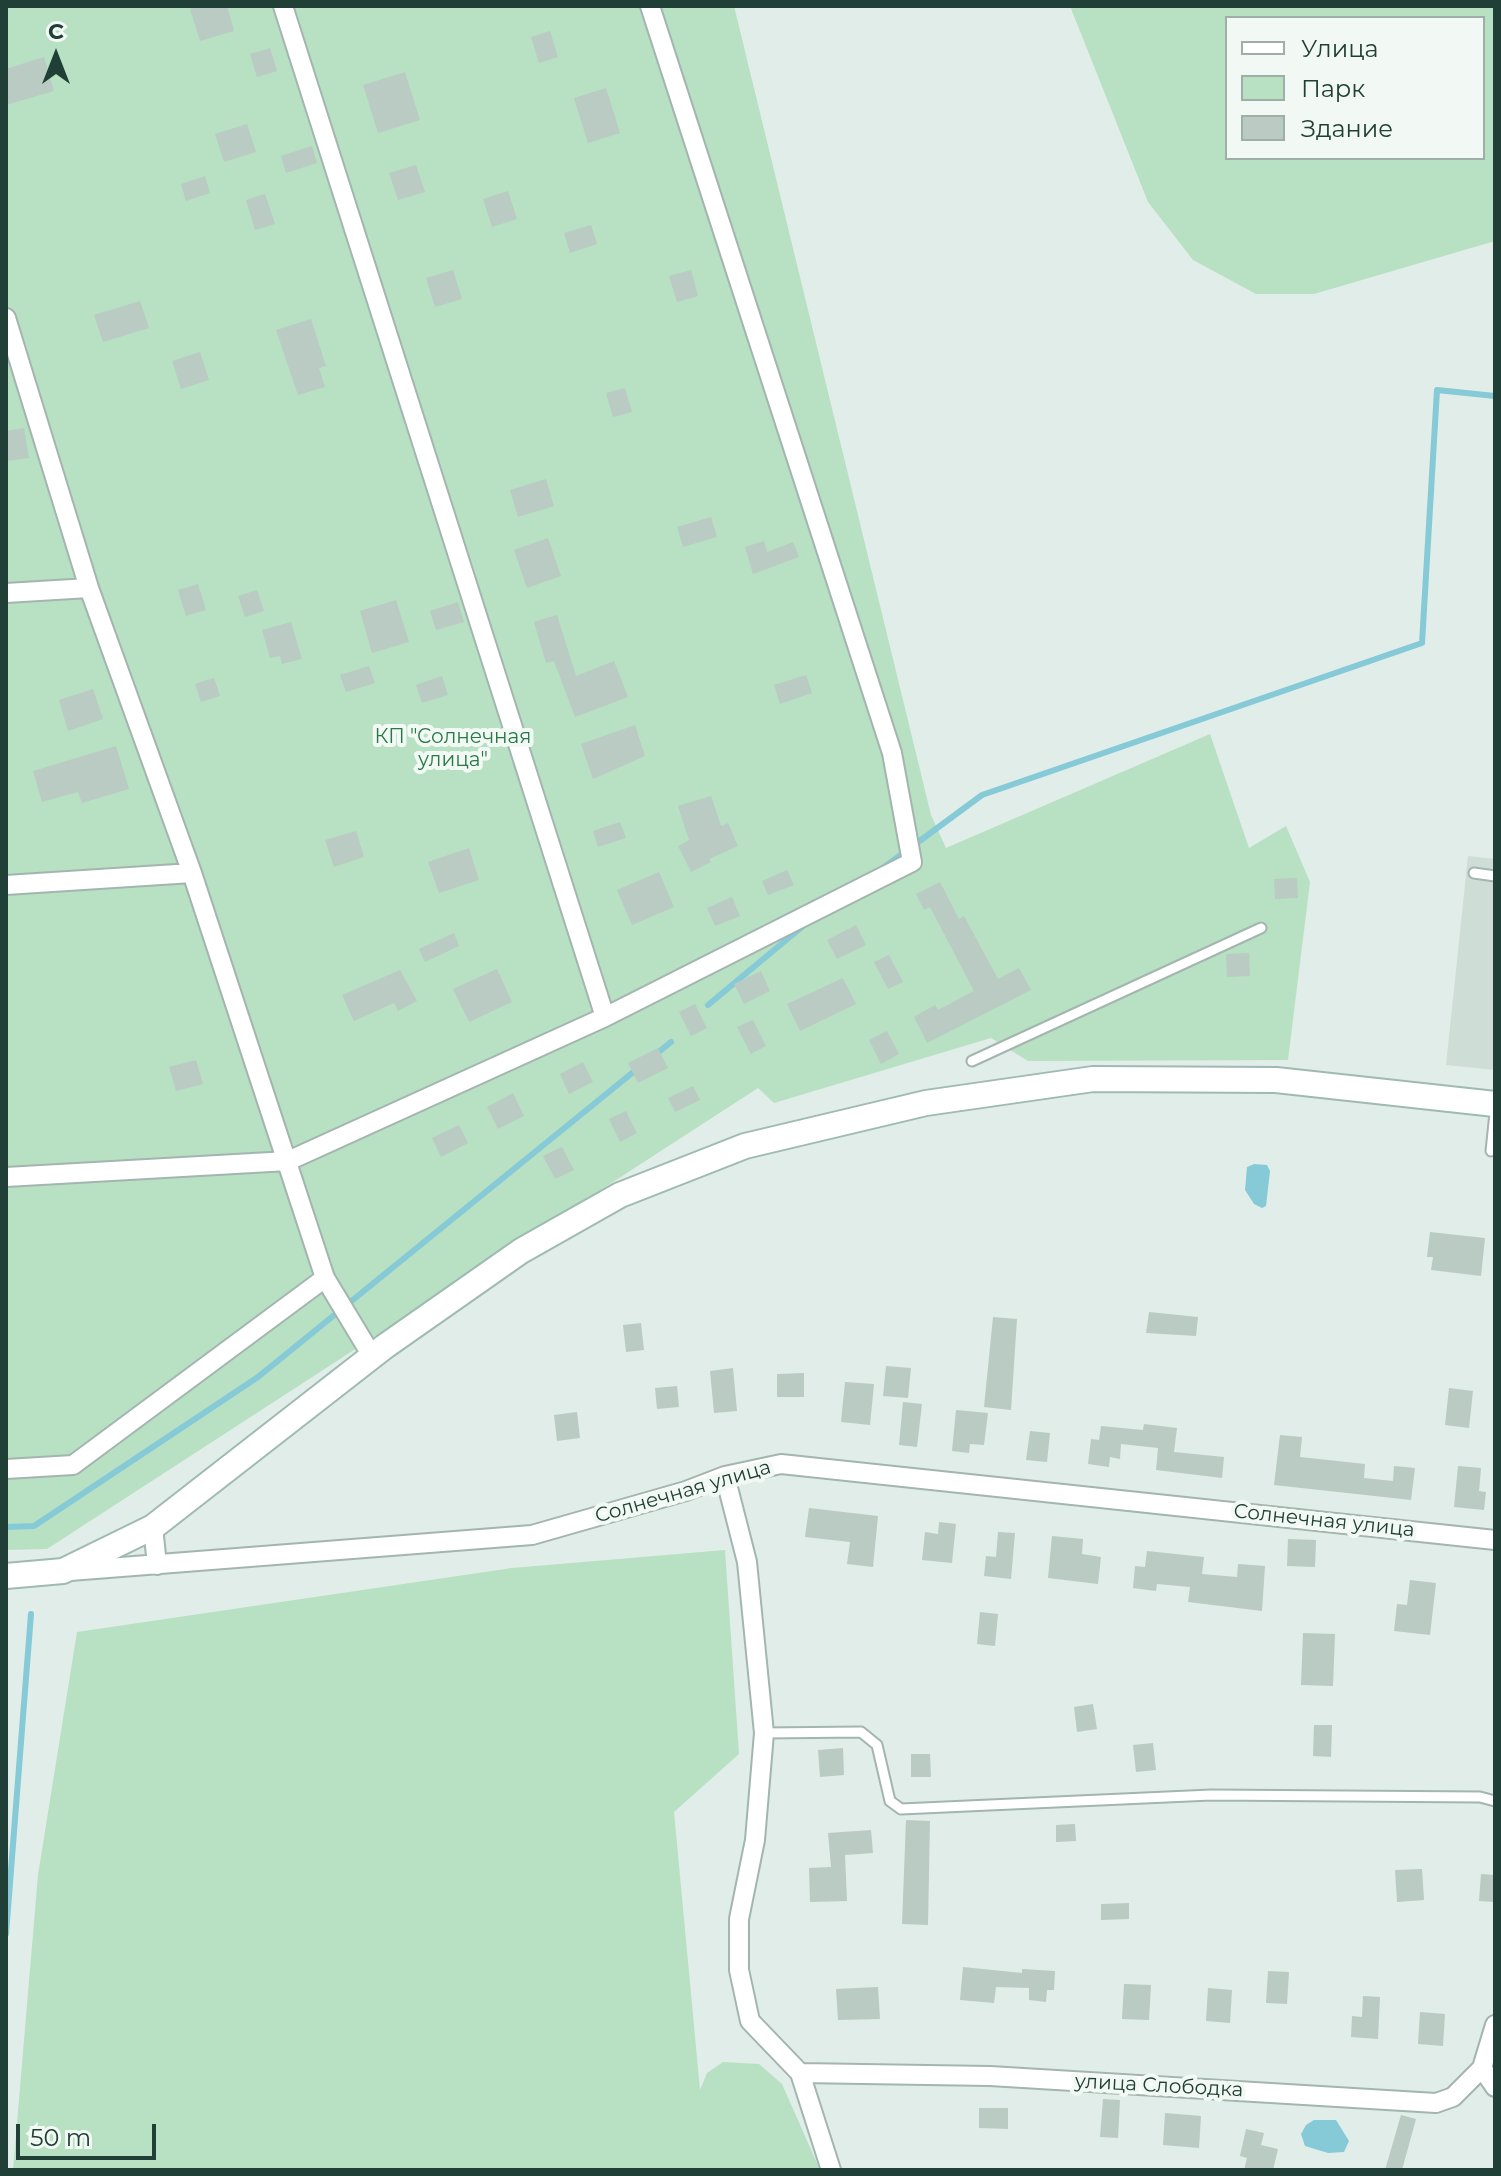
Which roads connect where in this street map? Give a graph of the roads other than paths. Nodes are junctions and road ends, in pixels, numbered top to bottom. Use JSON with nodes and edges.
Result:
{"nodes":[{"id":1,"x":283,"y":6,"type":"edge"},
{"id":2,"x":650,"y":6,"type":"edge"},
{"id":3,"x":6,"y":318,"type":"edge"},
{"id":4,"x":89,"y":588,"type":"junction"},
{"id":5,"x":6,"y":593,"type":"edge"},
{"id":6,"x":192,"y":873,"type":"junction"},
{"id":7,"x":1474,"y":873,"type":"dead end"},
{"id":8,"x":1495,"y":876,"type":"edge"},
{"id":9,"x":6,"y":885,"type":"edge"},
{"id":10,"x":1261,"y":928,"type":"dead end"},
{"id":11,"x":605,"y":1017,"type":"junction"},
{"id":12,"x":972,"y":1061,"type":"dead end"},
{"id":13,"x":1495,"y":1104,"type":"edge"},
{"id":14,"x":1495,"y":1113,"type":"edge"},
{"id":15,"x":1491,"y":1151,"type":"dead end"},
{"id":16,"x":288,"y":1161,"type":"junction"},
{"id":17,"x":6,"y":1177,"type":"edge"},
{"id":18,"x":325,"y":1278,"type":"junction"},
{"id":19,"x":372,"y":1356,"type":"junction"},
{"id":20,"x":6,"y":1469,"type":"edge"},
{"id":21,"x":725,"y":1476,"type":"junction"},
{"id":22,"x":153,"y":1527,"type":"junction"},
{"id":23,"x":1495,"y":1540,"type":"edge"},
{"id":24,"x":157,"y":1565,"type":"junction"},
{"id":25,"x":63,"y":1571,"type":"junction"},
{"id":26,"x":6,"y":1576,"type":"edge"},
{"id":27,"x":764,"y":1733,"type":"junction"},
{"id":28,"x":1495,"y":1801,"type":"edge"},
{"id":29,"x":1495,"y":2025,"type":"edge"},
{"id":30,"x":1482,"y":2068,"type":"junction"},
{"id":31,"x":800,"y":2073,"type":"junction"},
{"id":32,"x":1495,"y":2087,"type":"edge"},
{"id":33,"x":831,"y":2170,"type":"edge"}],
"edges":[{"from":1,"to":11,"type":"street"},
{"from":2,"to":11,"type":"street"},
{"from":3,"to":4,"type":"street"},
{"from":4,"to":5,"type":"street"},
{"from":4,"to":6,"type":"street"},
{"from":6,"to":9,"type":"street"},
{"from":6,"to":16,"type":"street"},
{"from":7,"to":8,"type":"lane"},
{"from":10,"to":12,"type":"lane"},
{"from":11,"to":16,"type":"street"},
{"from":13,"to":19,"type":"main road"},
{"from":14,"to":15,"type":"lane"},
{"from":16,"to":17,"type":"street"},
{"from":16,"to":18,"type":"street"},
{"from":18,"to":19,"type":"street"},
{"from":18,"to":20,"type":"street"},
{"from":19,"to":22,"type":"main road"},
{"from":21,"to":23,"type":"street","name":"Солнечная улица"},
{"from":21,"to":24,"type":"street","name":"Солнечная улица"},
{"from":21,"to":27,"type":"street"},
{"from":22,"to":24,"type":"street"},
{"from":22,"to":25,"type":"main road"},
{"from":24,"to":25,"type":"street","name":"Солнечная улица"},
{"from":25,"to":26,"type":"main road"},
{"from":27,"to":28,"type":"lane"},
{"from":27,"to":31,"type":"street"},
{"from":29,"to":30,"type":"street"},
{"from":30,"to":31,"type":"street","name":"улица Слободка"},
{"from":30,"to":32,"type":"street"},
{"from":31,"to":33,"type":"street"}]}
